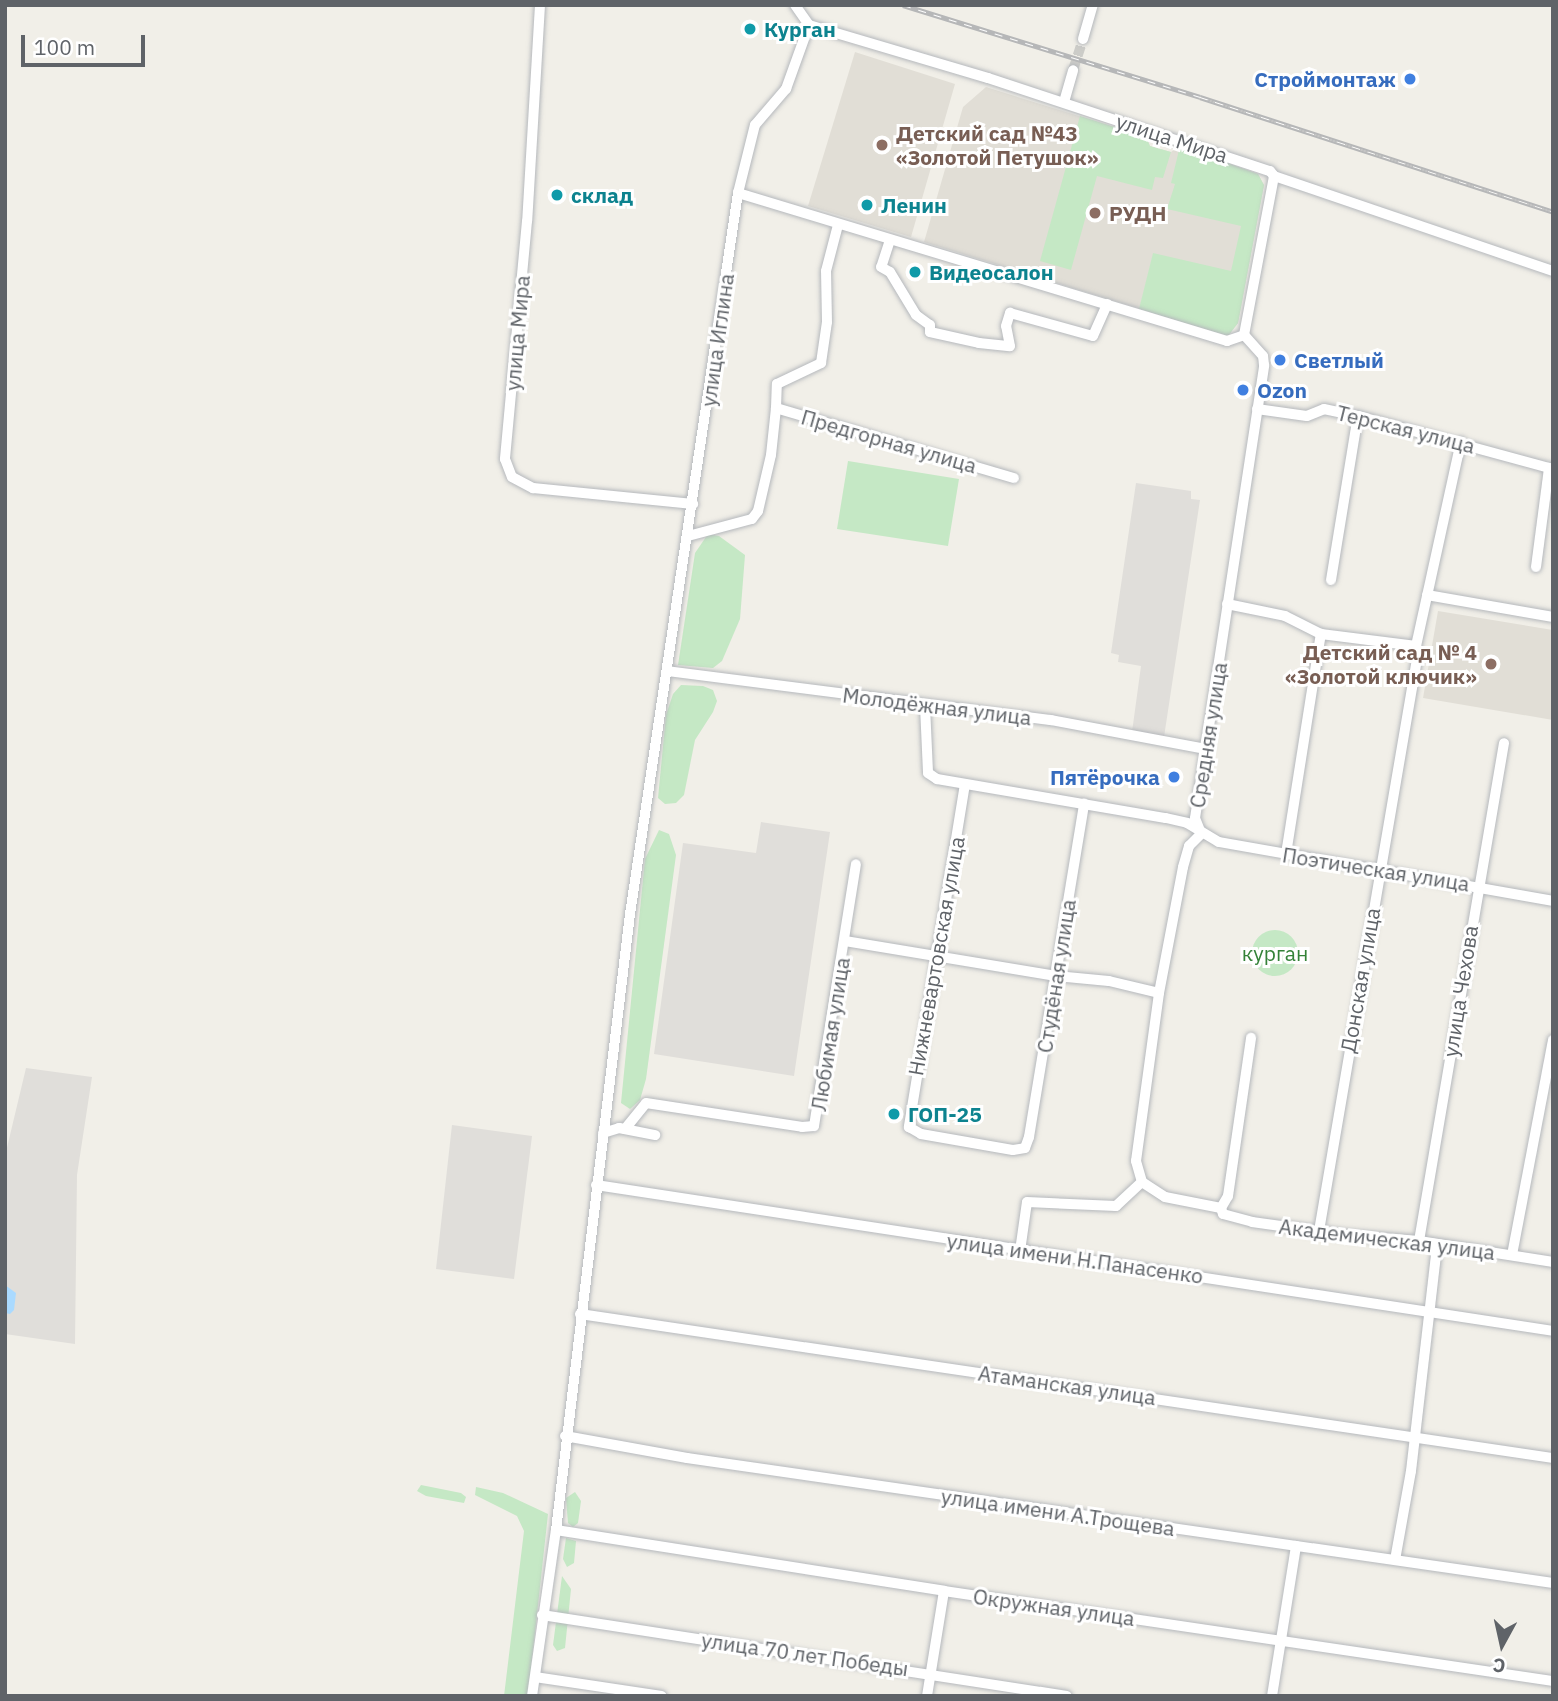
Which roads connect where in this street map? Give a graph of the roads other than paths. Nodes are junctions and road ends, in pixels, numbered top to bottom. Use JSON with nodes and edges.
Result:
{"nodes":[{"id":1,"x":540,"y":5,"type":"edge"},
{"id":2,"x":795,"y":5,"type":"edge"},
{"id":3,"x":1093,"y":5,"type":"edge"},
{"id":4,"x":809,"y":25,"type":"junction"},
{"id":5,"x":1083,"y":40,"type":"tunnel mouth"},
{"id":6,"x":1073,"y":70,"type":"tunnel mouth"},
{"id":7,"x":1064,"y":102,"type":"junction"},
{"id":8,"x":1274,"y":176,"type":"junction"},
{"id":9,"x":738,"y":193,"type":"junction"},
{"id":10,"x":838,"y":225,"type":"junction"},
{"id":11,"x":890,"y":240,"type":"junction"},
{"id":12,"x":1553,"y":271,"type":"edge"},
{"id":13,"x":1107,"y":304,"type":"junction"},
{"id":14,"x":1244,"y":335,"type":"junction"},
{"id":15,"x":776,"y":408,"type":"junction"},
{"id":16,"x":1257,"y":409,"type":"junction"},
{"id":17,"x":1359,"y":416,"type":"junction"},
{"id":18,"x":1461,"y":442,"type":"junction"},
{"id":19,"x":1551,"y":469,"type":"edge"},
{"id":20,"x":1014,"y":478,"type":"dead end"},
{"id":21,"x":692,"y":504,"type":"junction"},
{"id":22,"x":688,"y":536,"type":"junction"},
{"id":23,"x":1536,"y":567,"type":"dead end"},
{"id":24,"x":1331,"y":580,"type":"dead end"},
{"id":25,"x":1427,"y":595,"type":"junction"},
{"id":26,"x":1227,"y":604,"type":"junction"},
{"id":27,"x":1553,"y":617,"type":"edge"},
{"id":28,"x":1321,"y":634,"type":"junction"},
{"id":29,"x":1416,"y":646,"type":"junction"},
{"id":30,"x":667,"y":670,"type":"junction"},
{"id":31,"x":925,"y":706,"type":"junction"},
{"id":32,"x":1504,"y":743,"type":"dead end"},
{"id":33,"x":1206,"y":749,"type":"junction"},
{"id":34,"x":965,"y":784,"type":"junction"},
{"id":35,"x":1084,"y":804,"type":"junction"},
{"id":36,"x":1201,"y":834,"type":"junction"},
{"id":37,"x":1286,"y":854,"type":"junction"},
{"id":38,"x":856,"y":864,"type":"dead end"},
{"id":39,"x":1379,"y":870,"type":"junction"},
{"id":40,"x":1478,"y":886,"type":"junction"},
{"id":41,"x":1553,"y":901,"type":"edge"},
{"id":42,"x":845,"y":941,"type":"junction"},
{"id":43,"x":938,"y":956,"type":"junction"},
{"id":44,"x":1056,"y":976,"type":"junction"},
{"id":45,"x":1159,"y":993,"type":"junction"},
{"id":46,"x":1251,"y":1038,"type":"dead end"},
{"id":47,"x":1553,"y":1040,"type":"edge"},
{"id":48,"x":625,"y":1129,"type":"junction"},
{"id":49,"x":603,"y":1133,"type":"junction"},
{"id":50,"x":655,"y":1135,"type":"dead end"},
{"id":51,"x":1025,"y":1148,"type":"joint"},
{"id":52,"x":1142,"y":1182,"type":"junction"},
{"id":53,"x":596,"y":1185,"type":"junction"},
{"id":54,"x":1222,"y":1211,"type":"junction"},
{"id":55,"x":1319,"y":1230,"type":"junction"},
{"id":56,"x":1419,"y":1241,"type":"junction"},
{"id":57,"x":1437,"y":1246,"type":"junction"},
{"id":58,"x":1020,"y":1251,"type":"junction"},
{"id":59,"x":1512,"y":1255,"type":"junction"},
{"id":60,"x":1553,"y":1262,"type":"edge"},
{"id":61,"x":1432,"y":1312,"type":"junction"},
{"id":62,"x":580,"y":1314,"type":"junction"},
{"id":63,"x":1553,"y":1331,"type":"edge"},
{"id":64,"x":565,"y":1436,"type":"junction"},
{"id":65,"x":1414,"y":1436,"type":"junction"},
{"id":66,"x":1553,"y":1458,"type":"edge"},
{"id":67,"x":556,"y":1530,"type":"junction"},
{"id":68,"x":1296,"y":1546,"type":"junction"},
{"id":69,"x":1395,"y":1560,"type":"junction"},
{"id":70,"x":1553,"y":1583,"type":"edge"},
{"id":71,"x":944,"y":1591,"type":"junction"},
{"id":72,"x":542,"y":1615,"type":"junction"},
{"id":73,"x":1282,"y":1639,"type":"junction"},
{"id":74,"x":930,"y":1673,"type":"junction"},
{"id":75,"x":535,"y":1677,"type":"junction"},
{"id":76,"x":1553,"y":1681,"type":"edge"},
{"id":77,"x":609,"y":1692,"type":"edge"},
{"id":78,"x":532,"y":1696,"type":"edge"},
{"id":79,"x":662,"y":1696,"type":"edge"},
{"id":80,"x":927,"y":1696,"type":"edge"},
{"id":81,"x":1067,"y":1696,"type":"edge"},
{"id":82,"x":1272,"y":1696,"type":"edge"}],
"edges":[{"from":1,"to":21,"type":"street","name":"улица Мира"},
{"from":2,"to":4,"type":"street"},
{"from":3,"to":5,"type":"street"},
{"from":4,"to":7,"type":"street","name":"улица Мира"},
{"from":4,"to":9,"type":"street","name":"улица Иглина"},
{"from":6,"to":7,"type":"street"},
{"from":7,"to":8,"type":"street","name":"улица Мира"},
{"from":8,"to":12,"type":"street","name":"улица Мира"},
{"from":8,"to":14,"type":"street"},
{"from":9,"to":10,"type":"street"},
{"from":9,"to":21,"type":"street","name":"улица Иглина"},
{"from":10,"to":11,"type":"street"},
{"from":10,"to":15,"type":"street"},
{"from":11,"to":13,"type":"street"},
{"from":11,"to":13,"type":"street"},
{"from":13,"to":14,"type":"street"},
{"from":14,"to":16,"type":"street","name":"Средняя улица"},
{"from":15,"to":20,"type":"street","name":"Предгорная улица"},
{"from":15,"to":22,"type":"street","name":"Предгорная улица"},
{"from":16,"to":17,"type":"street","name":"Терская улица"},
{"from":16,"to":26,"type":"street","name":"Средняя улица"},
{"from":17,"to":18,"type":"street","name":"Терская улица"},
{"from":17,"to":24,"type":"street"},
{"from":18,"to":19,"type":"street","name":"Терская улица"},
{"from":18,"to":25,"type":"street","name":"Донская улица"},
{"from":19,"to":23,"type":"street"},
{"from":21,"to":22,"type":"street","name":"улица Иглина"},
{"from":22,"to":30,"type":"street","name":"улица Иглина"},
{"from":25,"to":27,"type":"street"},
{"from":25,"to":29,"type":"street","name":"Донская улица"},
{"from":26,"to":28,"type":"street"},
{"from":26,"to":33,"type":"street","name":"Средняя улица"},
{"from":28,"to":29,"type":"street"},
{"from":28,"to":37,"type":"street"},
{"from":29,"to":39,"type":"street","name":"Донская улица"},
{"from":30,"to":31,"type":"street","name":"Молодёжная улица"},
{"from":30,"to":49,"type":"street","name":"улица Иглина"},
{"from":31,"to":33,"type":"street","name":"Молодёжная улица"},
{"from":31,"to":34,"type":"street","name":"Поэтическая улица"},
{"from":32,"to":40,"type":"street","name":"улица Чехова"},
{"from":33,"to":36,"type":"street","name":"Средняя улица"},
{"from":34,"to":35,"type":"street","name":"Поэтическая улица"},
{"from":34,"to":43,"type":"street","name":"Нижневартовская улица"},
{"from":35,"to":36,"type":"street","name":"Поэтическая улица"},
{"from":35,"to":44,"type":"street","name":"Студёная улица"},
{"from":36,"to":37,"type":"street","name":"Поэтическая улица"},
{"from":36,"to":45,"type":"street","name":"Средняя улица"},
{"from":37,"to":39,"type":"street","name":"Поэтическая улица"},
{"from":38,"to":42,"type":"street","name":"Любимая улица"},
{"from":39,"to":40,"type":"street","name":"Поэтическая улица"},
{"from":39,"to":55,"type":"street","name":"Донская улица"},
{"from":40,"to":41,"type":"street","name":"Поэтическая улица"},
{"from":40,"to":56,"type":"street","name":"улица Чехова"},
{"from":42,"to":43,"type":"street"},
{"from":42,"to":48,"type":"street","name":"Любимая улица"},
{"from":43,"to":44,"type":"street"},
{"from":43,"to":51,"type":"street","name":"Нижневартовская улица"},
{"from":44,"to":45,"type":"street"},
{"from":44,"to":51,"type":"street","name":"Студёная улица"},
{"from":45,"to":52,"type":"street","name":"Средняя улица"},
{"from":46,"to":54,"type":"street"},
{"from":47,"to":59,"type":"street"},
{"from":48,"to":49,"type":"street"},
{"from":48,"to":50,"type":"street"},
{"from":49,"to":53,"type":"street","name":"улица Иглина"},
{"from":52,"to":54,"type":"street","name":"Академическая улица"},
{"from":52,"to":58,"type":"street"},
{"from":53,"to":58,"type":"street","name":"улица имени Н.Панасенко"},
{"from":53,"to":62,"type":"street","name":"улица Иглина"},
{"from":54,"to":55,"type":"street","name":"Академическая улица"},
{"from":55,"to":56,"type":"street","name":"Академическая улица"},
{"from":56,"to":57,"type":"street","name":"Академическая улица"},
{"from":57,"to":59,"type":"street","name":"Академическая улица"},
{"from":57,"to":61,"type":"street"},
{"from":58,"to":61,"type":"street","name":"улица имени Н.Панасенко"},
{"from":59,"to":60,"type":"street","name":"Академическая улица"},
{"from":61,"to":63,"type":"street","name":"улица имени Н.Панасенко"},
{"from":61,"to":65,"type":"street"},
{"from":62,"to":64,"type":"street","name":"улица Иглина"},
{"from":62,"to":65,"type":"street","name":"Атаманская улица"},
{"from":64,"to":67,"type":"street","name":"улица Иглина"},
{"from":64,"to":68,"type":"street","name":"улица имени А.Трощева"},
{"from":65,"to":66,"type":"street","name":"Атаманская улица"},
{"from":65,"to":69,"type":"street"},
{"from":67,"to":71,"type":"street","name":"Окружная улица"},
{"from":67,"to":72,"type":"street","name":"улица Иглина"},
{"from":68,"to":69,"type":"street","name":"улица имени А.Трощева"},
{"from":68,"to":73,"type":"street"},
{"from":69,"to":70,"type":"street","name":"улица имени А.Трощева"},
{"from":71,"to":73,"type":"street","name":"Окружная улица"},
{"from":71,"to":74,"type":"street"},
{"from":72,"to":74,"type":"street","name":"улица 70 лет Победы"},
{"from":72,"to":75,"type":"street","name":"улица Иглина"},
{"from":73,"to":76,"type":"street","name":"Окружная улица"},
{"from":73,"to":82,"type":"street"},
{"from":74,"to":80,"type":"street"},
{"from":74,"to":81,"type":"street","name":"улица 70 лет Победы"},
{"from":75,"to":77,"type":"street"},
{"from":75,"to":78,"type":"street","name":"улица Иглина"},
{"from":77,"to":79,"type":"street"}]}
